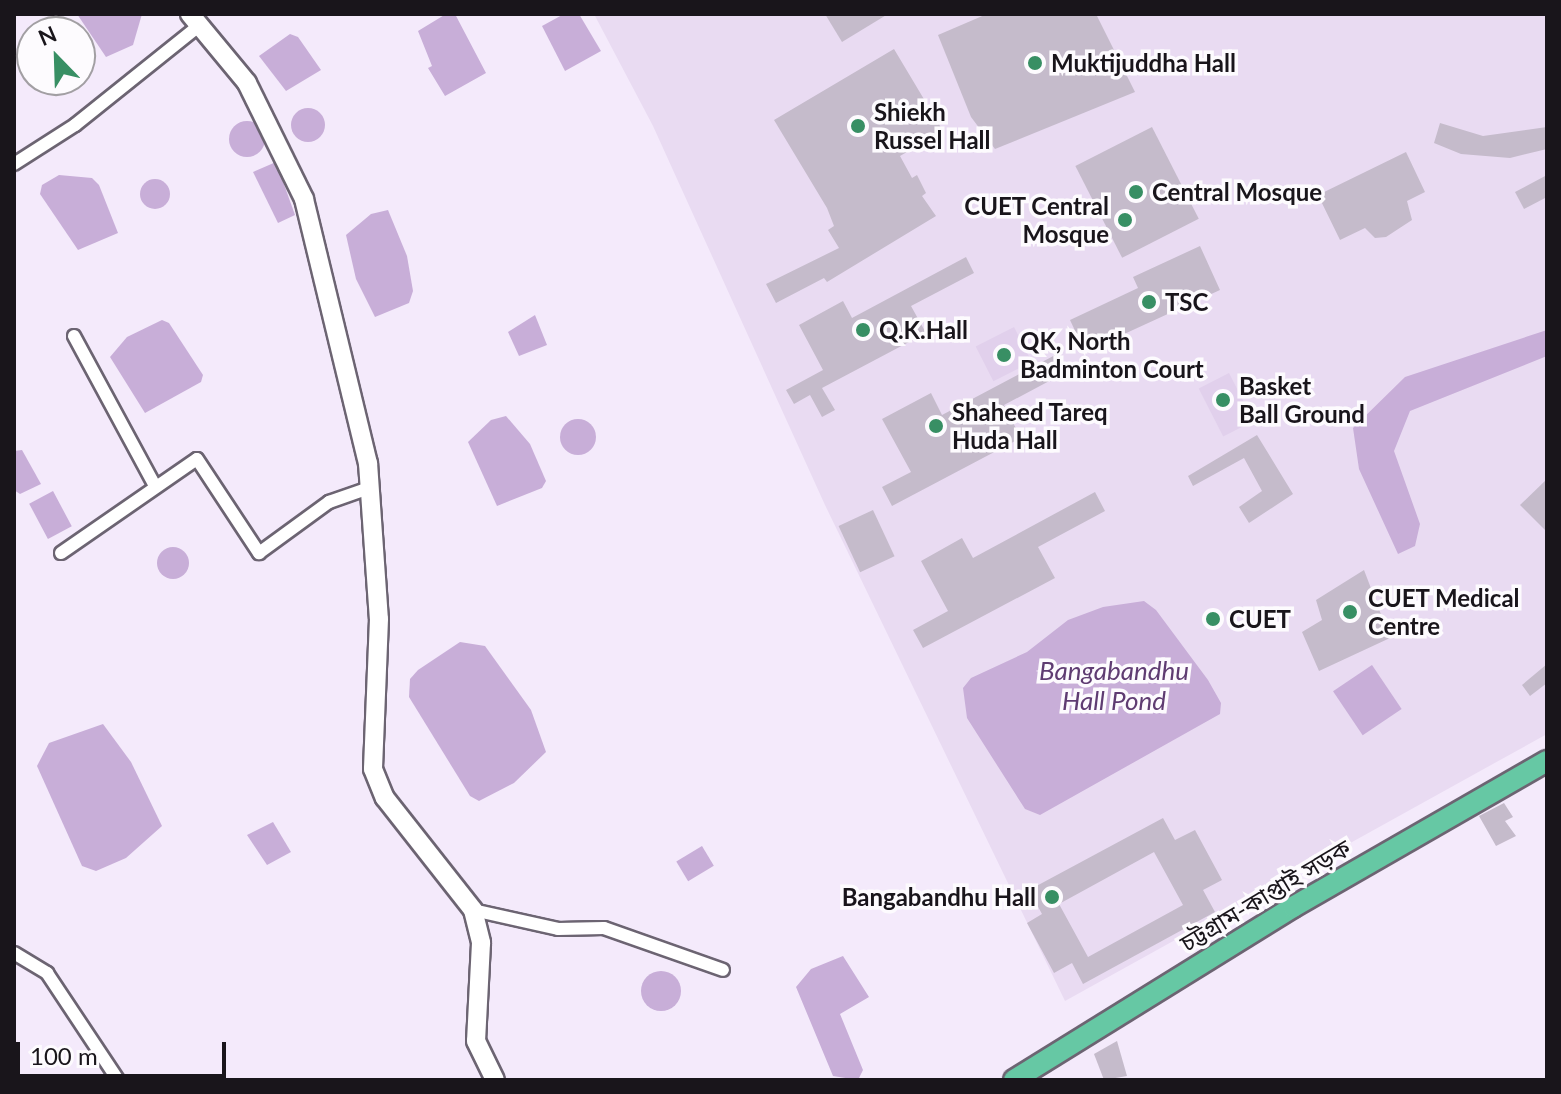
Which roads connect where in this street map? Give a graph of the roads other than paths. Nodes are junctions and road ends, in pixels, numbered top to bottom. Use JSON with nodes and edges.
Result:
{"nodes":[{"id":1,"x":195,"y":20,"type":"edge"},
{"id":2,"x":14,"y":164,"type":"edge"},
{"id":3,"x":74,"y":336,"type":"dead end"},
{"id":4,"x":155,"y":486,"type":"junction"},
{"id":5,"x":369,"y":488,"type":"junction"},
{"id":6,"x":61,"y":553,"type":"dead end"},
{"id":7,"x":1547,"y":761,"type":"edge"},
{"id":8,"x":473,"y":910,"type":"junction"},
{"id":9,"x":14,"y":953,"type":"edge"},
{"id":10,"x":723,"y":970,"type":"dead end"},
{"id":11,"x":118,"y":1080,"type":"edge"},
{"id":12,"x":495,"y":1080,"type":"edge"},
{"id":13,"x":1014,"y":1080,"type":"edge"}],
"edges":[{"from":1,"to":2,"type":"street"},
{"from":1,"to":5,"type":"main road"},
{"from":3,"to":4,"type":"street"},
{"from":4,"to":5,"type":"street"},
{"from":4,"to":6,"type":"street"},
{"from":5,"to":8,"type":"main road"},
{"from":7,"to":13,"type":"main road","name":"চট্টগ্রাম-কাপ্তাই সড়ক"},
{"from":8,"to":10,"type":"street"},
{"from":8,"to":12,"type":"main road"},
{"from":9,"to":11,"type":"street"}]}
